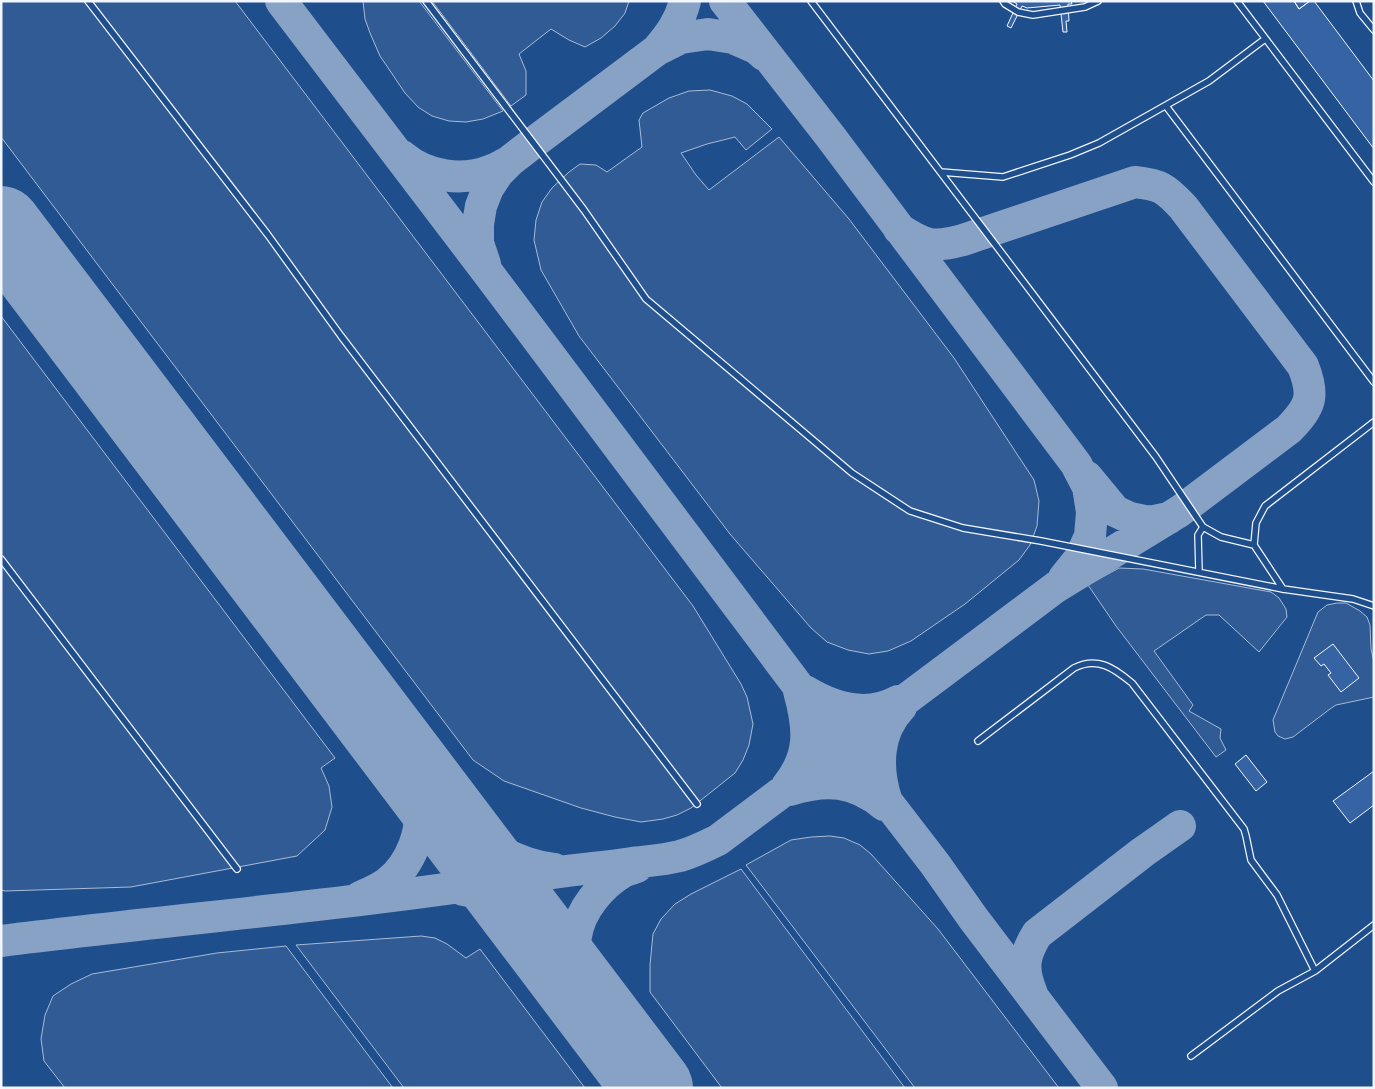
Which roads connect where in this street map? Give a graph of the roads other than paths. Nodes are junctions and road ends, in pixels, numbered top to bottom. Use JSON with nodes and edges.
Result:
{"nodes":[{"id":1,"x":88,"y":1,"type":"edge"},
{"id":2,"x":426,"y":1,"type":"edge"},
{"id":3,"x":811,"y":1,"type":"edge"},
{"id":4,"x":1003,"y":1,"type":"edge"},
{"id":5,"x":1098,"y":1,"type":"edge"},
{"id":6,"x":1237,"y":1,"type":"edge"},
{"id":7,"x":1356,"y":1,"type":"edge"},
{"id":8,"x":1374,"y":30,"type":"edge"},
{"id":9,"x":1265,"y":39,"type":"junction"},
{"id":10,"x":1166,"y":106,"type":"junction"},
{"id":11,"x":941,"y":172,"type":"junction"},
{"id":12,"x":1374,"y":182,"type":"edge"},
{"id":13,"x":1374,"y":382,"type":"edge"},
{"id":14,"x":1374,"y":422,"type":"edge"},
{"id":15,"x":1203,"y":527,"type":"junction"},
{"id":16,"x":1254,"y":545,"type":"junction"},
{"id":17,"x":1,"y":559,"type":"edge"},
{"id":18,"x":1199,"y":572,"type":"junction"},
{"id":19,"x":1283,"y":589,"type":"junction"},
{"id":20,"x":1374,"y":606,"type":"edge"},
{"id":21,"x":978,"y":741,"type":"dead end"},
{"id":22,"x":697,"y":804,"type":"dead end"},
{"id":23,"x":237,"y":869,"type":"dead end"},
{"id":24,"x":1374,"y":925,"type":"edge"},
{"id":25,"x":1315,"y":971,"type":"junction"},
{"id":26,"x":1191,"y":1056,"type":"dead end"}],
"edges":[{"from":1,"to":22,"type":"lane"},
{"from":2,"to":18,"type":"lane"},
{"from":3,"to":11,"type":"lane"},
{"from":4,"to":5,"type":"lane"},
{"from":6,"to":9,"type":"lane"},
{"from":7,"to":8,"type":"lane"},
{"from":9,"to":10,"type":"lane"},
{"from":9,"to":12,"type":"lane"},
{"from":10,"to":11,"type":"lane"},
{"from":10,"to":13,"type":"lane"},
{"from":11,"to":15,"type":"lane"},
{"from":14,"to":16,"type":"lane"},
{"from":15,"to":16,"type":"lane"},
{"from":15,"to":18,"type":"lane"},
{"from":16,"to":19,"type":"lane"},
{"from":17,"to":23,"type":"lane"},
{"from":18,"to":19,"type":"lane"},
{"from":19,"to":20,"type":"lane"},
{"from":21,"to":25,"type":"lane"},
{"from":24,"to":25,"type":"lane"},
{"from":25,"to":26,"type":"lane"}]}
